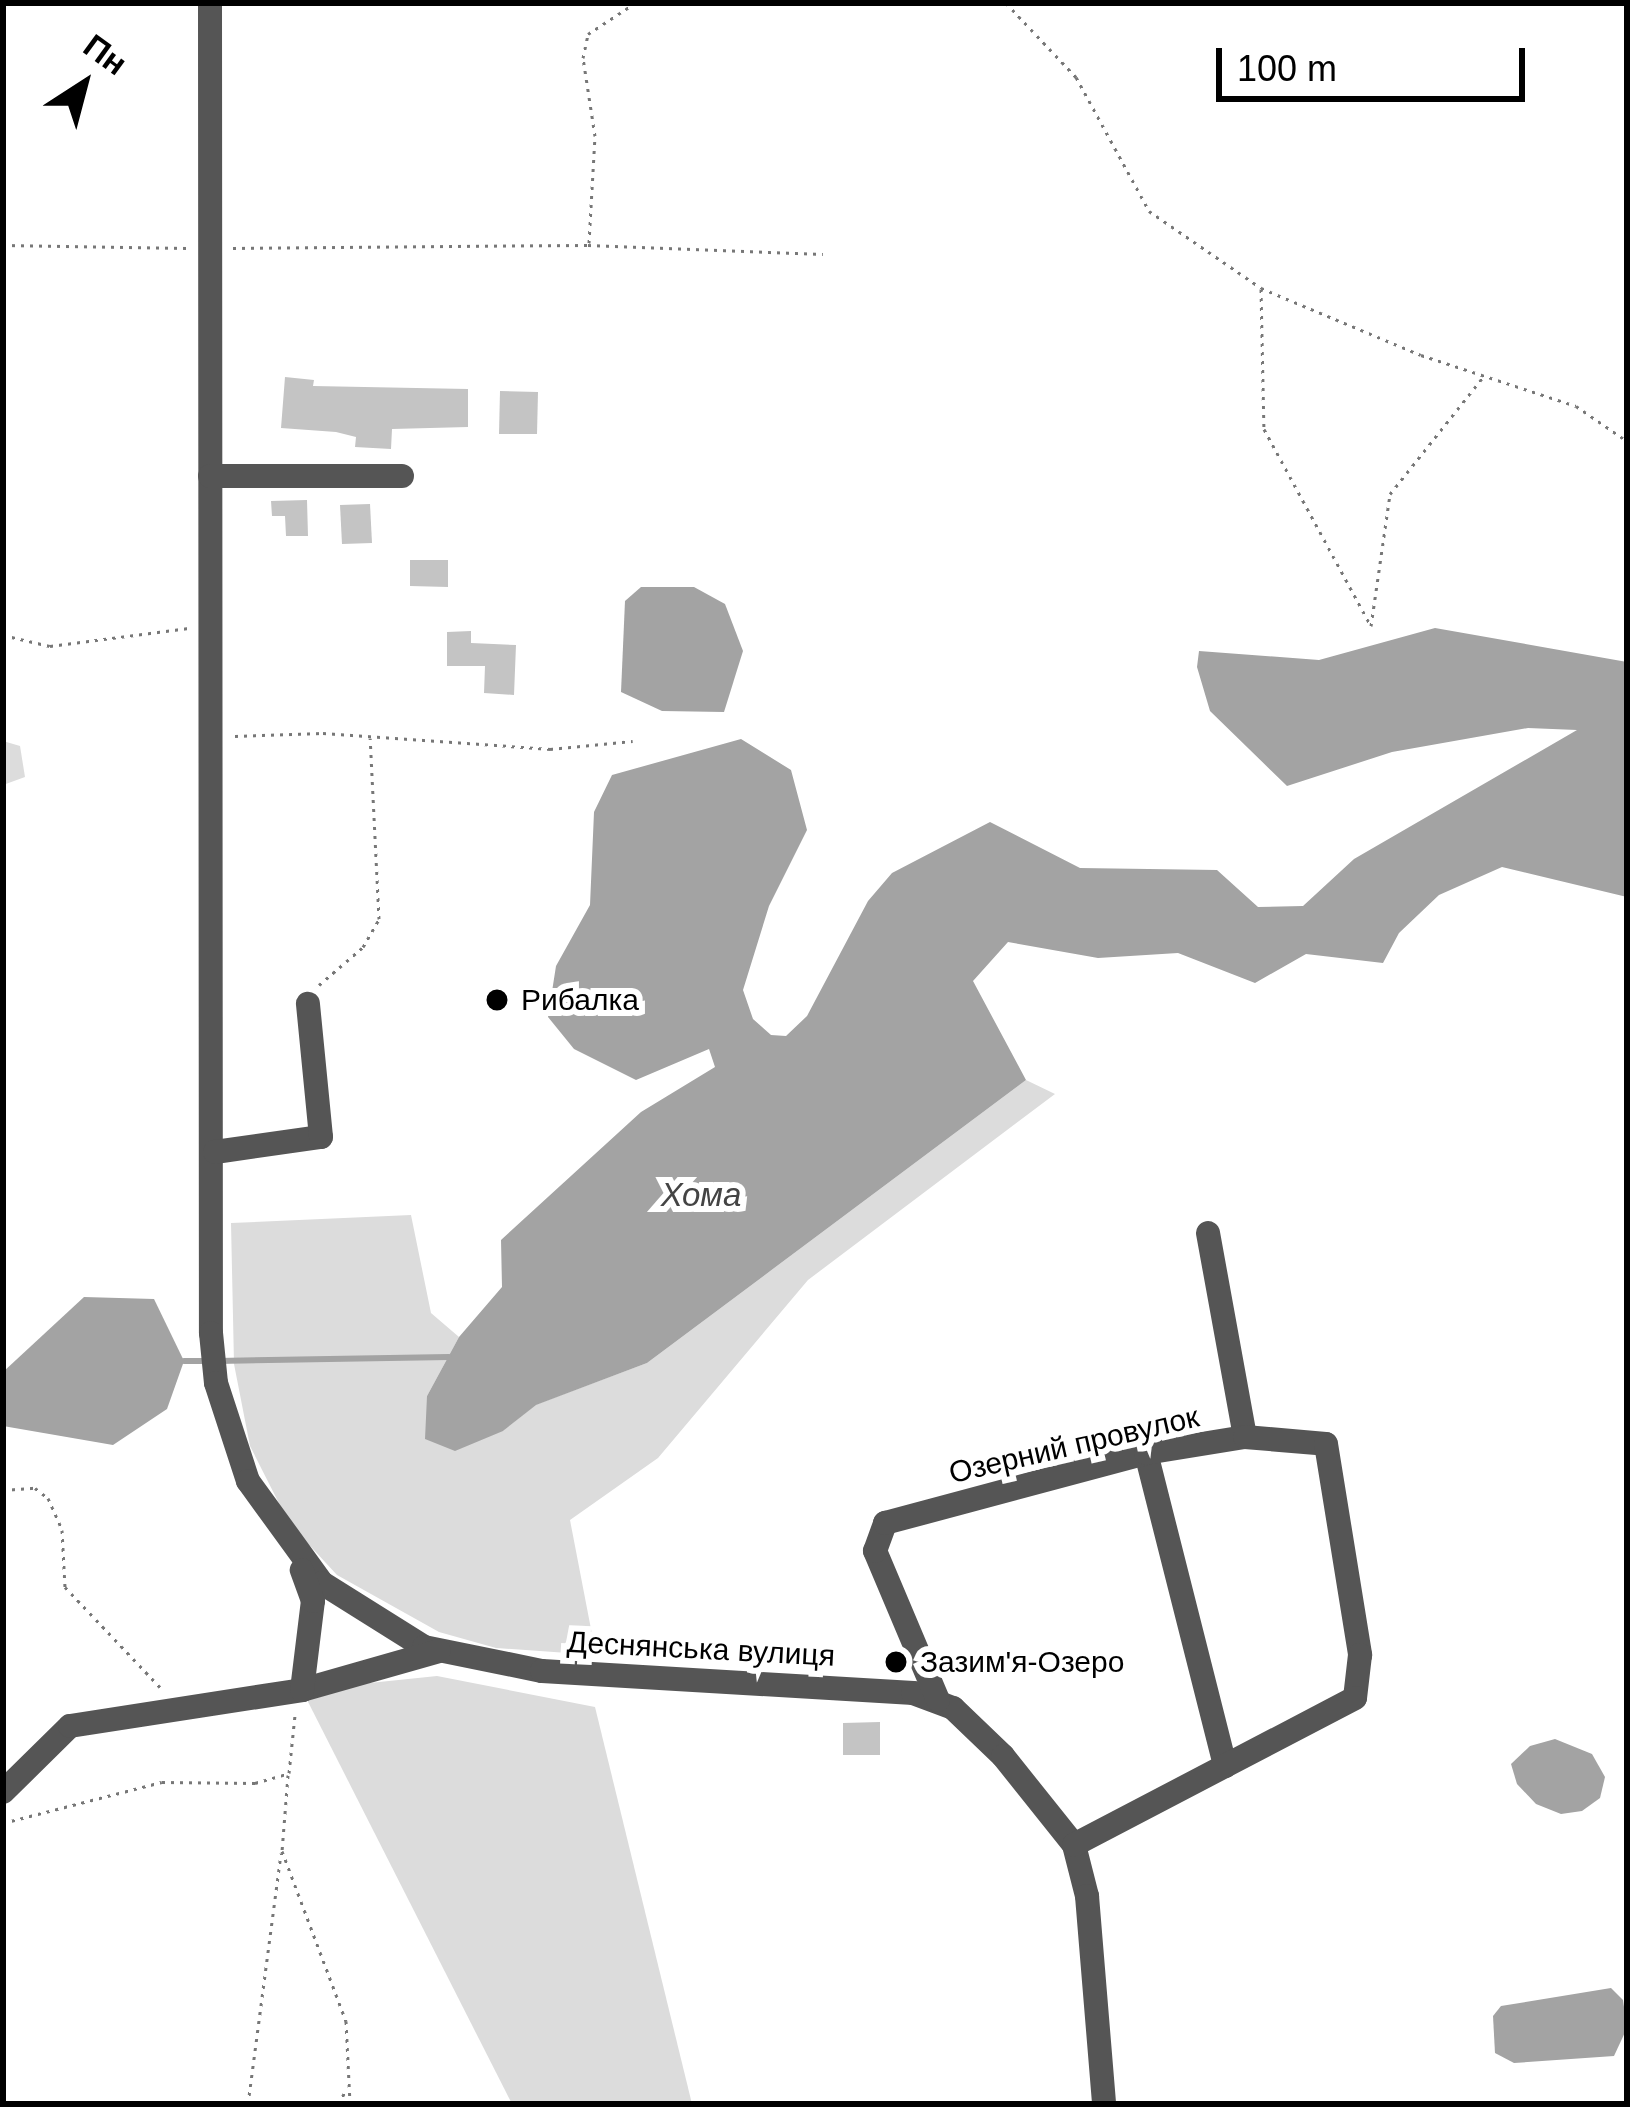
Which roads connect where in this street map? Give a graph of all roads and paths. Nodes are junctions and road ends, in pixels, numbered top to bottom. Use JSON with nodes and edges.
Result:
{"nodes":[{"id":1,"x":210,"y":3,"type":"edge"},
{"id":2,"x":635,"y":3,"type":"edge"},
{"id":3,"x":1006,"y":3,"type":"edge"},
{"id":4,"x":3,"y":245,"type":"edge"},
{"id":5,"x":588,"y":245,"type":"junction"},
{"id":6,"x":212,"y":249,"type":"junction"},
{"id":7,"x":823,"y":254,"type":"dead end"},
{"id":8,"x":1261,"y":288,"type":"junction"},
{"id":9,"x":1485,"y":376,"type":"junction"},
{"id":10,"x":1627,"y":441,"type":"edge"},
{"id":11,"x":210,"y":476,"type":"junction"},
{"id":12,"x":402,"y":476,"type":"dead end"},
{"id":13,"x":213,"y":628,"type":"junction"},
{"id":14,"x":3,"y":635,"type":"edge"},
{"id":15,"x":215,"y":736,"type":"junction"},
{"id":16,"x":370,"y":736,"type":"junction"},
{"id":17,"x":634,"y":741,"type":"dead end"},
{"id":18,"x":308,"y":1004,"type":"joint"},
{"id":19,"x":215,"y":1152,"type":"junction"},
{"id":20,"x":1208,"y":1233,"type":"dead end"},
{"id":21,"x":1245,"y":1437,"type":"junction"},
{"id":22,"x":1146,"y":1454,"type":"junction"},
{"id":23,"x":3,"y":1490,"type":"edge"},
{"id":24,"x":298,"y":1556,"type":"junction"},
{"id":25,"x":439,"y":1652,"type":"junction"},
{"id":26,"x":302,"y":1690,"type":"junction"},
{"id":27,"x":938,"y":1700,"type":"junction"},
{"id":28,"x":190,"y":1708,"type":"junction"},
{"id":29,"x":1226,"y":1766,"type":"junction"},
{"id":30,"x":289,"y":1773,"type":"junction"},
{"id":31,"x":3,"y":1792,"type":"edge"},
{"id":32,"x":3,"y":1823,"type":"edge"},
{"id":33,"x":1074,"y":1845,"type":"junction"},
{"id":34,"x":282,"y":1851,"type":"junction"},
{"id":35,"x":345,"y":2090,"type":"junction"},
{"id":36,"x":248,"y":2104,"type":"edge"},
{"id":37,"x":338,"y":2104,"type":"edge"},
{"id":38,"x":350,"y":2104,"type":"edge"},
{"id":39,"x":1104,"y":2104,"type":"edge"}],
"edges":[{"from":1,"to":6,"type":"street","name":"Деснянська вулиця"},
{"from":2,"to":5,"type":"path"},
{"from":3,"to":8,"type":"path"},
{"from":4,"to":6,"type":"path"},
{"from":5,"to":6,"type":"path"},
{"from":5,"to":7,"type":"path"},
{"from":6,"to":11,"type":"street","name":"Деснянська вулиця"},
{"from":8,"to":9,"type":"path"},
{"from":8,"to":9,"type":"path"},
{"from":9,"to":10,"type":"path"},
{"from":11,"to":12,"type":"street"},
{"from":11,"to":13,"type":"street","name":"Деснянська вулиця"},
{"from":13,"to":14,"type":"path"},
{"from":13,"to":15,"type":"street","name":"Деснянська вулиця"},
{"from":15,"to":16,"type":"path"},
{"from":15,"to":19,"type":"street","name":"Деснянська вулиця"},
{"from":16,"to":17,"type":"path"},
{"from":16,"to":18,"type":"path"},
{"from":18,"to":19,"type":"street"},
{"from":19,"to":24,"type":"street","name":"Деснянська вулиця"},
{"from":20,"to":21,"type":"street"},
{"from":21,"to":22,"type":"street","name":"Озерний провулок"},
{"from":21,"to":29,"type":"street","name":"Озерний провулок"},
{"from":22,"to":27,"type":"street","name":"Озерний провулок"},
{"from":22,"to":29,"type":"street"},
{"from":23,"to":28,"type":"path"},
{"from":24,"to":25,"type":"street","name":"Деснянська вулиця"},
{"from":24,"to":26,"type":"street"},
{"from":25,"to":26,"type":"street"},
{"from":25,"to":27,"type":"street","name":"Деснянська вулиця"},
{"from":26,"to":28,"type":"street"},
{"from":26,"to":30,"type":"path"},
{"from":27,"to":33,"type":"street"},
{"from":28,"to":31,"type":"street"},
{"from":29,"to":33,"type":"street","name":"Озерний провулок"},
{"from":30,"to":32,"type":"path"},
{"from":30,"to":34,"type":"path"},
{"from":33,"to":39,"type":"street"},
{"from":34,"to":35,"type":"path"},
{"from":34,"to":36,"type":"path"},
{"from":35,"to":37,"type":"path"},
{"from":35,"to":38,"type":"path"}]}
